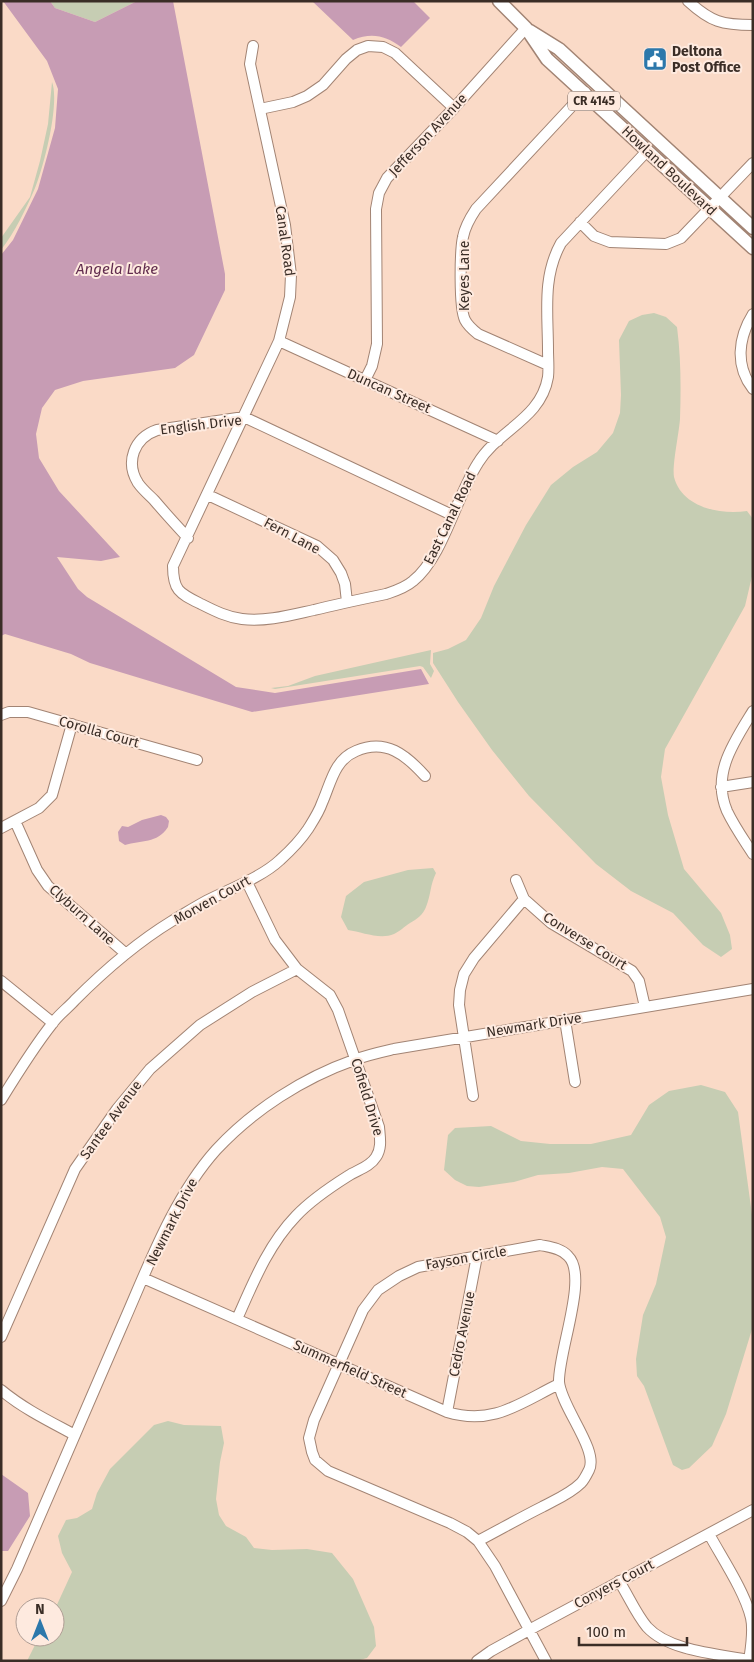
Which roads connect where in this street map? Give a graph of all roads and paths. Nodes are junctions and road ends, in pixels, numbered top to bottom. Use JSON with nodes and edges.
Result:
{"nodes":[{"id":1,"x":499,"y":1,"type":"edge"},
{"id":2,"x":688,"y":1,"type":"edge"},
{"id":3,"x":753,"y":26,"type":"edge"},
{"id":4,"x":526,"y":28,"type":"junction"},
{"id":5,"x":252,"y":46,"type":"dead end"},
{"id":6,"x":584,"y":92,"type":"junction"},
{"id":7,"x":596,"y":103,"type":"junction"},
{"id":8,"x":454,"y":108,"type":"junction"},
{"id":9,"x":260,"y":109,"type":"junction"},
{"id":10,"x":658,"y":141,"type":"junction"},
{"id":11,"x":647,"y":151,"type":"junction"},
{"id":12,"x":753,"y":163,"type":"edge"},
{"id":13,"x":721,"y":198,"type":"junction"},
{"id":14,"x":710,"y":209,"type":"junction"},
{"id":15,"x":580,"y":222,"type":"junction"},
{"id":16,"x":753,"y":228,"type":"edge"},
{"id":17,"x":753,"y":248,"type":"edge"},
{"id":18,"x":753,"y":314,"type":"edge"},
{"id":19,"x":279,"y":341,"type":"junction"},
{"id":20,"x":548,"y":366,"type":"junction"},
{"id":21,"x":365,"y":380,"type":"junction"},
{"id":22,"x":753,"y":390,"type":"edge"},
{"id":23,"x":244,"y":417,"type":"junction"},
{"id":24,"x":498,"y":441,"type":"junction"},
{"id":25,"x":208,"y":495,"type":"junction"},
{"id":26,"x":452,"y":515,"type":"junction"},
{"id":27,"x":188,"y":538,"type":"junction"},
{"id":28,"x":347,"y":602,"type":"junction"},
{"id":29,"x":753,"y":711,"type":"edge"},
{"id":30,"x":1,"y":715,"type":"edge"},
{"id":31,"x":72,"y":724,"type":"junction"},
{"id":32,"x":197,"y":760,"type":"dead end"},
{"id":33,"x":425,"y":776,"type":"dead end"},
{"id":34,"x":753,"y":782,"type":"edge"},
{"id":35,"x":721,"y":787,"type":"junction"},
{"id":36,"x":15,"y":821,"type":"junction"},
{"id":37,"x":1,"y":828,"type":"edge"},
{"id":38,"x":753,"y":854,"type":"edge"},
{"id":39,"x":516,"y":880,"type":"dead end"},
{"id":40,"x":246,"y":882,"type":"junction"},
{"id":41,"x":524,"y":899,"type":"junction"},
{"id":42,"x":125,"y":954,"type":"junction"},
{"id":43,"x":297,"y":969,"type":"junction"},
{"id":44,"x":1,"y":981,"type":"edge"},
{"id":45,"x":753,"y":989,"type":"edge"},
{"id":46,"x":645,"y":1007,"type":"junction"},
{"id":47,"x":565,"y":1020,"type":"junction"},
{"id":48,"x":52,"y":1023,"type":"junction"},
{"id":49,"x":463,"y":1037,"type":"junction"},
{"id":50,"x":356,"y":1059,"type":"junction"},
{"id":51,"x":574,"y":1082,"type":"dead end"},
{"id":52,"x":473,"y":1096,"type":"dead end"},
{"id":53,"x":1,"y":1100,"type":"edge"},
{"id":54,"x":477,"y":1256,"type":"junction"},
{"id":55,"x":143,"y":1278,"type":"junction"},
{"id":56,"x":237,"y":1319,"type":"junction"},
{"id":57,"x":1,"y":1337,"type":"edge"},
{"id":58,"x":339,"y":1364,"type":"junction"},
{"id":59,"x":560,"y":1384,"type":"junction"},
{"id":60,"x":1,"y":1390,"type":"edge"},
{"id":61,"x":447,"y":1412,"type":"junction"},
{"id":62,"x":75,"y":1435,"type":"junction"},
{"id":63,"x":753,"y":1510,"type":"edge"},
{"id":64,"x":709,"y":1534,"type":"junction"},
{"id":65,"x":478,"y":1541,"type":"junction"},
{"id":66,"x":619,"y":1581,"type":"junction"},
{"id":67,"x":1,"y":1602,"type":"edge"},
{"id":68,"x":529,"y":1630,"type":"junction"},
{"id":69,"x":749,"y":1660,"type":"edge"},
{"id":70,"x":477,"y":1661,"type":"edge"},
{"id":71,"x":546,"y":1661,"type":"edge"}],
"edges":[{"from":1,"to":4,"type":"main road","name":"Howland Boulevard","number":"CR 4145"},
{"from":2,"to":3,"type":"street"},
{"from":4,"to":6,"type":"main road","name":"Howland Boulevard","number":"CR 4145"},
{"from":4,"to":8,"type":"street","name":"Jefferson Avenue"},
{"from":4,"to":10,"type":"main road","name":"Howland Boulevard","number":"CR 4145"},
{"from":5,"to":9,"type":"street","name":"Canal Road"},
{"from":6,"to":7,"type":"main road","name":"Howland Boulevard","number":"CR 4145"},
{"from":6,"to":20,"type":"street","name":"Keyes Lane"},
{"from":7,"to":10,"type":"main road"},
{"from":7,"to":11,"type":"main road","name":"Howland Boulevard","number":"CR 4145"},
{"from":8,"to":9,"type":"street"},
{"from":8,"to":21,"type":"street","name":"Jefferson Avenue"},
{"from":9,"to":19,"type":"street","name":"Canal Road"},
{"from":10,"to":13,"type":"main road","name":"Howland Boulevard","number":"CR 4145"},
{"from":11,"to":14,"type":"main road","name":"Howland Boulevard","number":"CR 4145"},
{"from":11,"to":15,"type":"street","name":"East Canal Road"},
{"from":12,"to":13,"type":"street"},
{"from":13,"to":14,"type":"street"},
{"from":13,"to":16,"type":"main road","name":"Howland Boulevard","number":"CR 4145"},
{"from":14,"to":15,"type":"street"},
{"from":14,"to":17,"type":"main road","name":"Howland Boulevard","number":"CR 4145"},
{"from":15,"to":20,"type":"street","name":"East Canal Road"},
{"from":18,"to":22,"type":"street"},
{"from":19,"to":21,"type":"street","name":"Duncan Street"},
{"from":19,"to":23,"type":"street","name":"Canal Road"},
{"from":20,"to":24,"type":"street","name":"East Canal Road"},
{"from":21,"to":24,"type":"street","name":"Duncan Street"},
{"from":23,"to":25,"type":"street","name":"Canal Road"},
{"from":23,"to":26,"type":"street","name":"English Drive"},
{"from":23,"to":27,"type":"street","name":"English Drive"},
{"from":24,"to":26,"type":"street","name":"East Canal Road"},
{"from":25,"to":27,"type":"street","name":"Canal Road"},
{"from":25,"to":28,"type":"street","name":"Fern Lane"},
{"from":26,"to":28,"type":"street","name":"East Canal Road"},
{"from":27,"to":28,"type":"street","name":"East Canal Road"},
{"from":29,"to":35,"type":"street"},
{"from":30,"to":31,"type":"street","name":"Corolla Court"},
{"from":31,"to":32,"type":"street","name":"Corolla Court"},
{"from":31,"to":36,"type":"street"},
{"from":33,"to":40,"type":"street","name":"Morven Court"},
{"from":34,"to":35,"type":"street"},
{"from":35,"to":38,"type":"street"},
{"from":36,"to":37,"type":"street"},
{"from":36,"to":42,"type":"street","name":"Clyburn Lane"},
{"from":39,"to":41,"type":"street","name":"Converse Court"},
{"from":40,"to":42,"type":"street","name":"Morven Court"},
{"from":40,"to":43,"type":"street","name":"Cofield Drive"},
{"from":41,"to":46,"type":"street","name":"Converse Court"},
{"from":41,"to":49,"type":"street"},
{"from":42,"to":48,"type":"street","name":"Morven Court"},
{"from":43,"to":50,"type":"street","name":"Cofield Drive"},
{"from":43,"to":57,"type":"street","name":"Santee Avenue"},
{"from":44,"to":48,"type":"street"},
{"from":45,"to":46,"type":"street","name":"Newmark Drive"},
{"from":46,"to":47,"type":"street","name":"Newmark Drive"},
{"from":47,"to":49,"type":"street","name":"Newmark Drive"},
{"from":47,"to":51,"type":"street"},
{"from":48,"to":53,"type":"street","name":"Morven Court"},
{"from":49,"to":50,"type":"street","name":"Newmark Drive"},
{"from":49,"to":52,"type":"street"},
{"from":50,"to":55,"type":"street","name":"Newmark Drive"},
{"from":50,"to":56,"type":"street","name":"Cofield Drive"},
{"from":54,"to":58,"type":"street","name":"Fayson Circle"},
{"from":54,"to":59,"type":"street","name":"Fayson Circle"},
{"from":54,"to":61,"type":"street","name":"Cedro Avenue"},
{"from":55,"to":56,"type":"street","name":"Summerfield Street"},
{"from":55,"to":62,"type":"street","name":"Newmark Drive"},
{"from":56,"to":58,"type":"street","name":"Summerfield Street"},
{"from":58,"to":61,"type":"street","name":"Summerfield Street"},
{"from":58,"to":65,"type":"street","name":"Fayson Circle"},
{"from":59,"to":61,"type":"street","name":"Summerfield Street"},
{"from":59,"to":65,"type":"street","name":"Fayson Circle"},
{"from":60,"to":62,"type":"street"},
{"from":62,"to":67,"type":"street","name":"Newmark Drive"},
{"from":63,"to":64,"type":"street","name":"Conyers Court"},
{"from":64,"to":66,"type":"street","name":"Conyers Court"},
{"from":64,"to":69,"type":"street"},
{"from":65,"to":68,"type":"street","name":"Fayson Circle"},
{"from":66,"to":68,"type":"street","name":"Conyers Court"},
{"from":66,"to":69,"type":"street"},
{"from":68,"to":70,"type":"street","name":"Conyers Court"},
{"from":68,"to":71,"type":"street","name":"Fayson Circle"}]}
